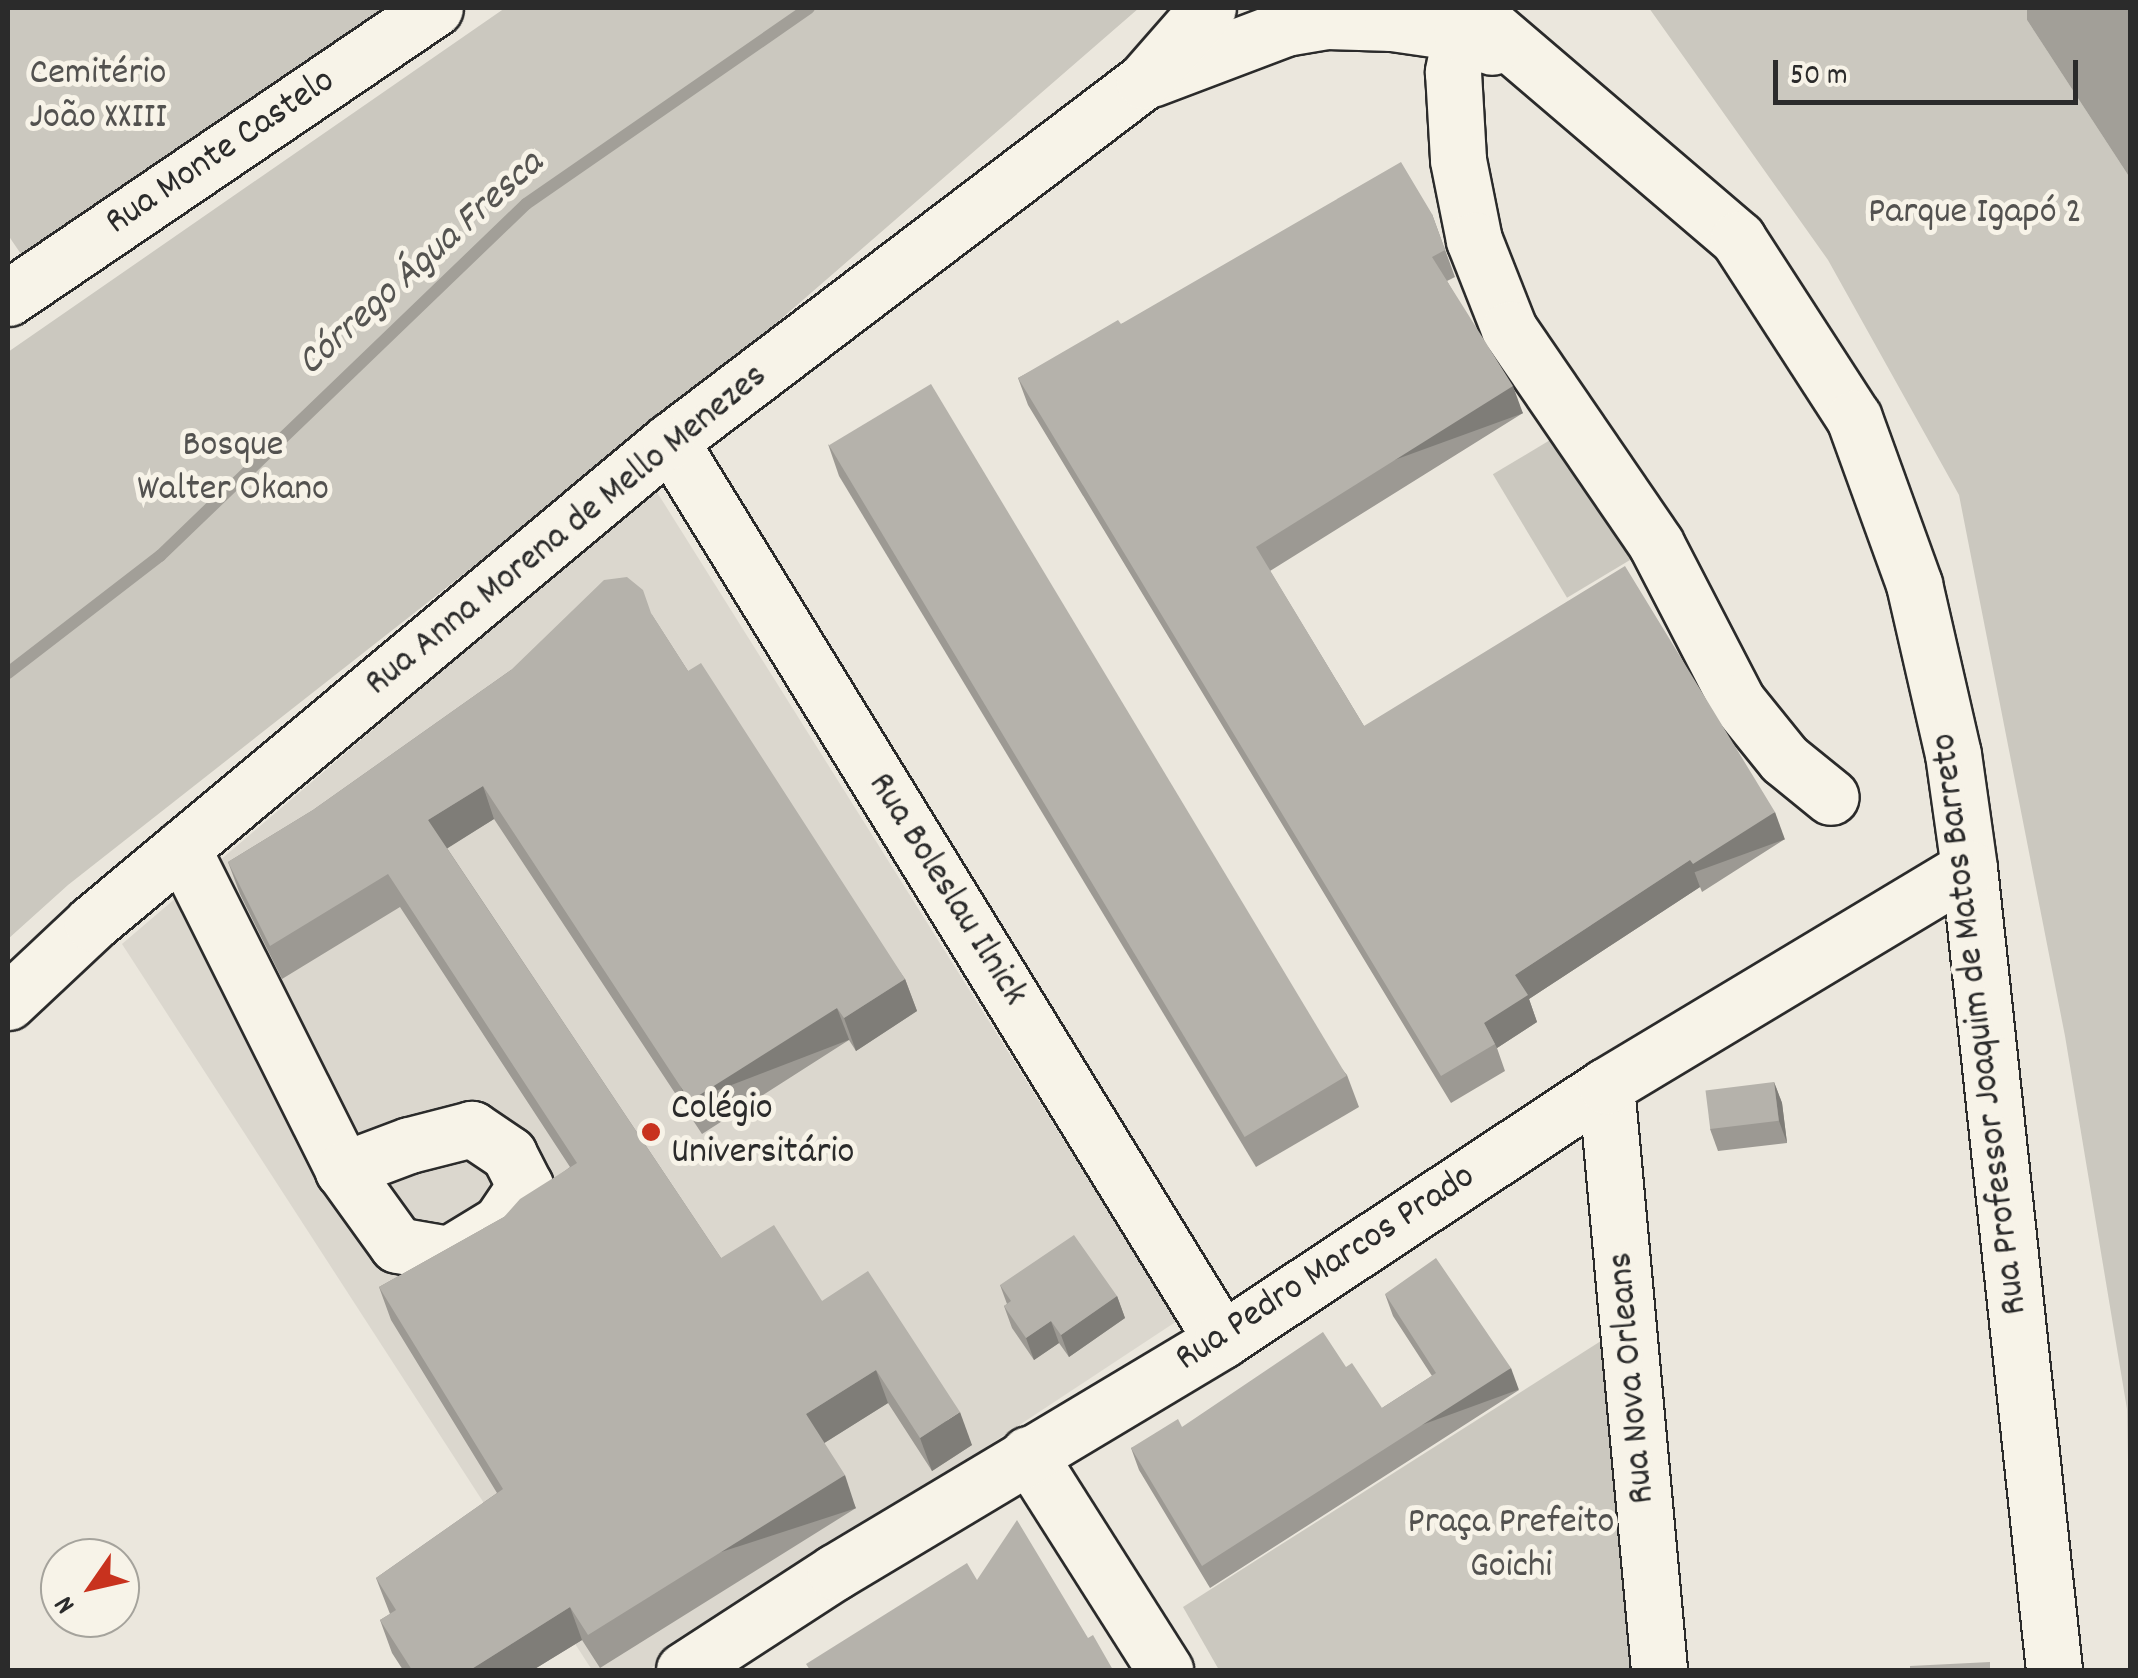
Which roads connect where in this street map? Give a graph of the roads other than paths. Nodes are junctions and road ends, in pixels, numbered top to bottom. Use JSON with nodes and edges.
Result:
{"nodes":[{"id":1,"x":435,"y":8,"type":"edge"},
{"id":2,"x":1208,"y":8,"type":"edge"},
{"id":3,"x":1464,"y":20,"type":"edge"},
{"id":4,"x":1144,"y":82,"type":"junction"},
{"id":5,"x":8,"y":298,"type":"edge"},
{"id":6,"x":670,"y":441,"type":"junction"},
{"id":7,"x":1831,"y":797,"type":"dead end"},
{"id":8,"x":182,"y":848,"type":"junction"},
{"id":9,"x":1969,"y":868,"type":"junction"},
{"id":10,"x":8,"y":1002,"type":"edge"},
{"id":11,"x":1606,"y":1086,"type":"junction"},
{"id":12,"x":342,"y":1170,"type":"dead end"},
{"id":13,"x":1222,"y":1340,"type":"junction"},
{"id":14,"x":1028,"y":1454,"type":"junction"},
{"id":15,"x":701,"y":1665,"type":"edge"},
{"id":16,"x":1165,"y":1670,"type":"edge"},
{"id":17,"x":1660,"y":1670,"type":"edge"},
{"id":18,"x":2054,"y":1670,"type":"edge"}],
"edges":[{"from":1,"to":5,"type":"street","name":"Rua Monte Castelo"},
{"from":2,"to":4,"type":"street"},
{"from":3,"to":4,"type":"street","name":"Rua Professor Joaquim de Matos Barreto"},
{"from":3,"to":7,"type":"street"},
{"from":3,"to":9,"type":"street","name":"Rua Professor Joaquim de Matos Barreto"},
{"from":4,"to":6,"type":"street","name":"Rua Anna Morena de Mello Menezes"},
{"from":6,"to":8,"type":"street","name":"Rua Anna Morena de Mello Menezes"},
{"from":6,"to":13,"type":"street","name":"Rua Boleslau Ilnick"},
{"from":8,"to":10,"type":"street","name":"Rua Anna Morena de Mello Menezes"},
{"from":8,"to":12,"type":"street"},
{"from":9,"to":11,"type":"street","name":"Rua Pedro Marcos Prado"},
{"from":9,"to":18,"type":"street","name":"Rua Professor Joaquim de Matos Barreto"},
{"from":11,"to":13,"type":"street","name":"Rua Pedro Marcos Prado"},
{"from":11,"to":17,"type":"street","name":"Rua Nova Orleans"},
{"from":13,"to":14,"type":"street","name":"Rua Pedro Marcos Prado"},
{"from":14,"to":15,"type":"street","name":"Rua Pedro Marcos Prado"},
{"from":14,"to":16,"type":"street"}]}
